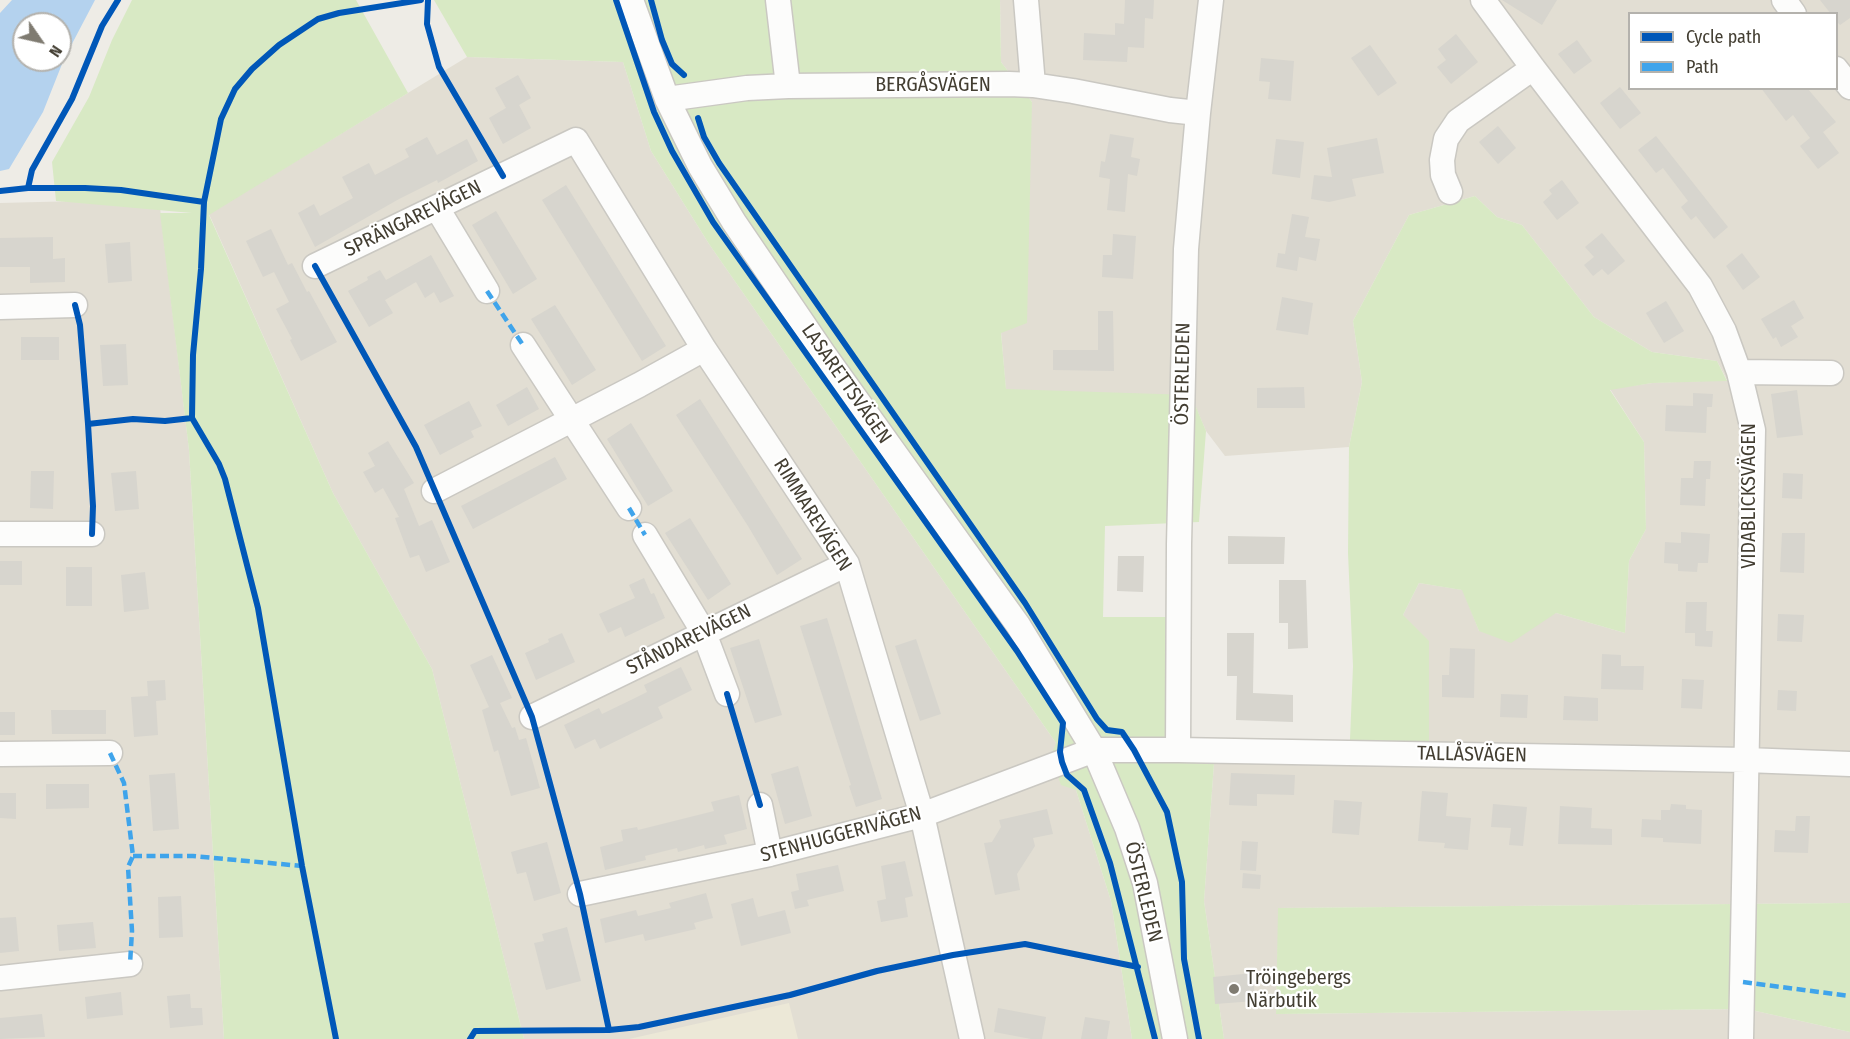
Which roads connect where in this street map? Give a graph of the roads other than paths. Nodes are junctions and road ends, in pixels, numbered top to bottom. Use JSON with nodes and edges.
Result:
{"nodes":[{"id":1,"x":631,"y":0,"type":"edge"},
{"id":2,"x":778,"y":0,"type":"edge"},
{"id":3,"x":1026,"y":0,"type":"edge"},
{"id":4,"x":1211,"y":0,"type":"edge"},
{"id":5,"x":1483,"y":0,"type":"edge"},
{"id":6,"x":1533,"y":68,"type":"junction"},
{"id":7,"x":1838,"y":72,"type":"edge"},
{"id":8,"x":1033,"y":85,"type":"junction"},
{"id":9,"x":788,"y":86,"type":"junction"},
{"id":10,"x":1850,"y":87,"type":"edge"},
{"id":11,"x":666,"y":99,"type":"junction"},
{"id":12,"x":1198,"y":113,"type":"junction"},
{"id":13,"x":576,"y":140,"type":"joint"},
{"id":14,"x":1450,"y":192,"type":"dead end"},
{"id":15,"x":436,"y":208,"type":"junction"},
{"id":16,"x":315,"y":266,"type":"dead end"},
{"id":17,"x":487,"y":291,"type":"dead end"},
{"id":18,"x":75,"y":305,"type":"dead end"},
{"id":19,"x":0,"y":307,"type":"edge"},
{"id":20,"x":523,"y":345,"type":"dead end"},
{"id":21,"x":704,"y":349,"type":"junction"},
{"id":22,"x":1739,"y":372,"type":"junction"},
{"id":23,"x":1831,"y":373,"type":"dead end"},
{"id":24,"x":571,"y":420,"type":"junction"},
{"id":25,"x":434,"y":491,"type":"dead end"},
{"id":26,"x":628,"y":508,"type":"dead end"},
{"id":27,"x":0,"y":534,"type":"edge"},
{"id":28,"x":92,"y":534,"type":"dead end"},
{"id":29,"x":645,"y":535,"type":"dead end"},
{"id":30,"x":847,"y":564,"type":"junction"},
{"id":31,"x":704,"y":633,"type":"junction"},
{"id":32,"x":727,"y":694,"type":"dead end"},
{"id":33,"x":532,"y":717,"type":"dead end"},
{"id":34,"x":1094,"y":750,"type":"junction"},
{"id":35,"x":1178,"y":750,"type":"junction"},
{"id":36,"x":110,"y":753,"type":"dead end"},
{"id":37,"x":0,"y":754,"type":"edge"},
{"id":38,"x":1746,"y":760,"type":"junction"},
{"id":39,"x":1850,"y":764,"type":"edge"},
{"id":40,"x":760,"y":805,"type":"dead end"},
{"id":41,"x":922,"y":814,"type":"junction"},
{"id":42,"x":770,"y":854,"type":"junction"},
{"id":43,"x":580,"y":894,"type":"dead end"},
{"id":44,"x":130,"y":964,"type":"dead end"},
{"id":45,"x":0,"y":978,"type":"edge"},
{"id":46,"x":972,"y":1039,"type":"edge"},
{"id":47,"x":1175,"y":1039,"type":"edge"},
{"id":48,"x":1741,"y":1039,"type":"edge"}],
"edges":[{"from":1,"to":11,"type":"street","name":"LASARETTSVÄGEN"},
{"from":2,"to":9,"type":"street"},
{"from":3,"to":8,"type":"street"},
{"from":4,"to":12,"type":"street","name":"ÖSTERLEDEN"},
{"from":5,"to":6,"type":"street","name":"VIDABLICKSVÄGEN"},
{"from":6,"to":14,"type":"street"},
{"from":6,"to":22,"type":"street","name":"VIDABLICKSVÄGEN"},
{"from":7,"to":10,"type":"street"},
{"from":8,"to":9,"type":"street","name":"BERGÅSVÄGEN"},
{"from":8,"to":12,"type":"street","name":"BERGÅSVÄGEN"},
{"from":9,"to":11,"type":"street","name":"BERGÅSVÄGEN"},
{"from":11,"to":34,"type":"street","name":"LASARETTSVÄGEN"},
{"from":12,"to":35,"type":"street","name":"ÖSTERLEDEN"},
{"from":13,"to":15,"type":"street","name":"SPRÄNGAREVÄGEN"},
{"from":13,"to":21,"type":"street","name":"RIMMAREVÄGEN"},
{"from":15,"to":16,"type":"street","name":"SPRÄNGAREVÄGEN"},
{"from":15,"to":17,"type":"street"},
{"from":18,"to":19,"type":"street"},
{"from":20,"to":24,"type":"street"},
{"from":21,"to":24,"type":"street"},
{"from":21,"to":30,"type":"street","name":"RIMMAREVÄGEN"},
{"from":22,"to":23,"type":"street"},
{"from":22,"to":38,"type":"street","name":"VIDABLICKSVÄGEN"},
{"from":24,"to":25,"type":"street"},
{"from":24,"to":26,"type":"street"},
{"from":27,"to":28,"type":"street"},
{"from":29,"to":31,"type":"street"},
{"from":30,"to":31,"type":"street","name":"STÅNDAREVÄGEN"},
{"from":30,"to":41,"type":"street","name":"RIMMAREVÄGEN"},
{"from":31,"to":32,"type":"street"},
{"from":31,"to":33,"type":"street","name":"STÅNDAREVÄGEN"},
{"from":34,"to":35,"type":"street","name":"TALLÅSVÄGEN"},
{"from":34,"to":41,"type":"street","name":"STENHUGGERIVÄGEN"},
{"from":34,"to":47,"type":"street","name":"ÖSTERLEDEN"},
{"from":35,"to":38,"type":"street","name":"TALLÅSVÄGEN"},
{"from":36,"to":37,"type":"street"},
{"from":38,"to":39,"type":"street","name":"TALLÅSVÄGEN"},
{"from":38,"to":48,"type":"street","name":"VIDABLICKSVÄGEN"},
{"from":40,"to":42,"type":"street"},
{"from":41,"to":42,"type":"street","name":"STENHUGGERIVÄGEN"},
{"from":41,"to":46,"type":"street","name":"RIMMAREVÄGEN"},
{"from":42,"to":43,"type":"street","name":"STENHUGGERIVÄGEN"},
{"from":44,"to":45,"type":"street"}]}
